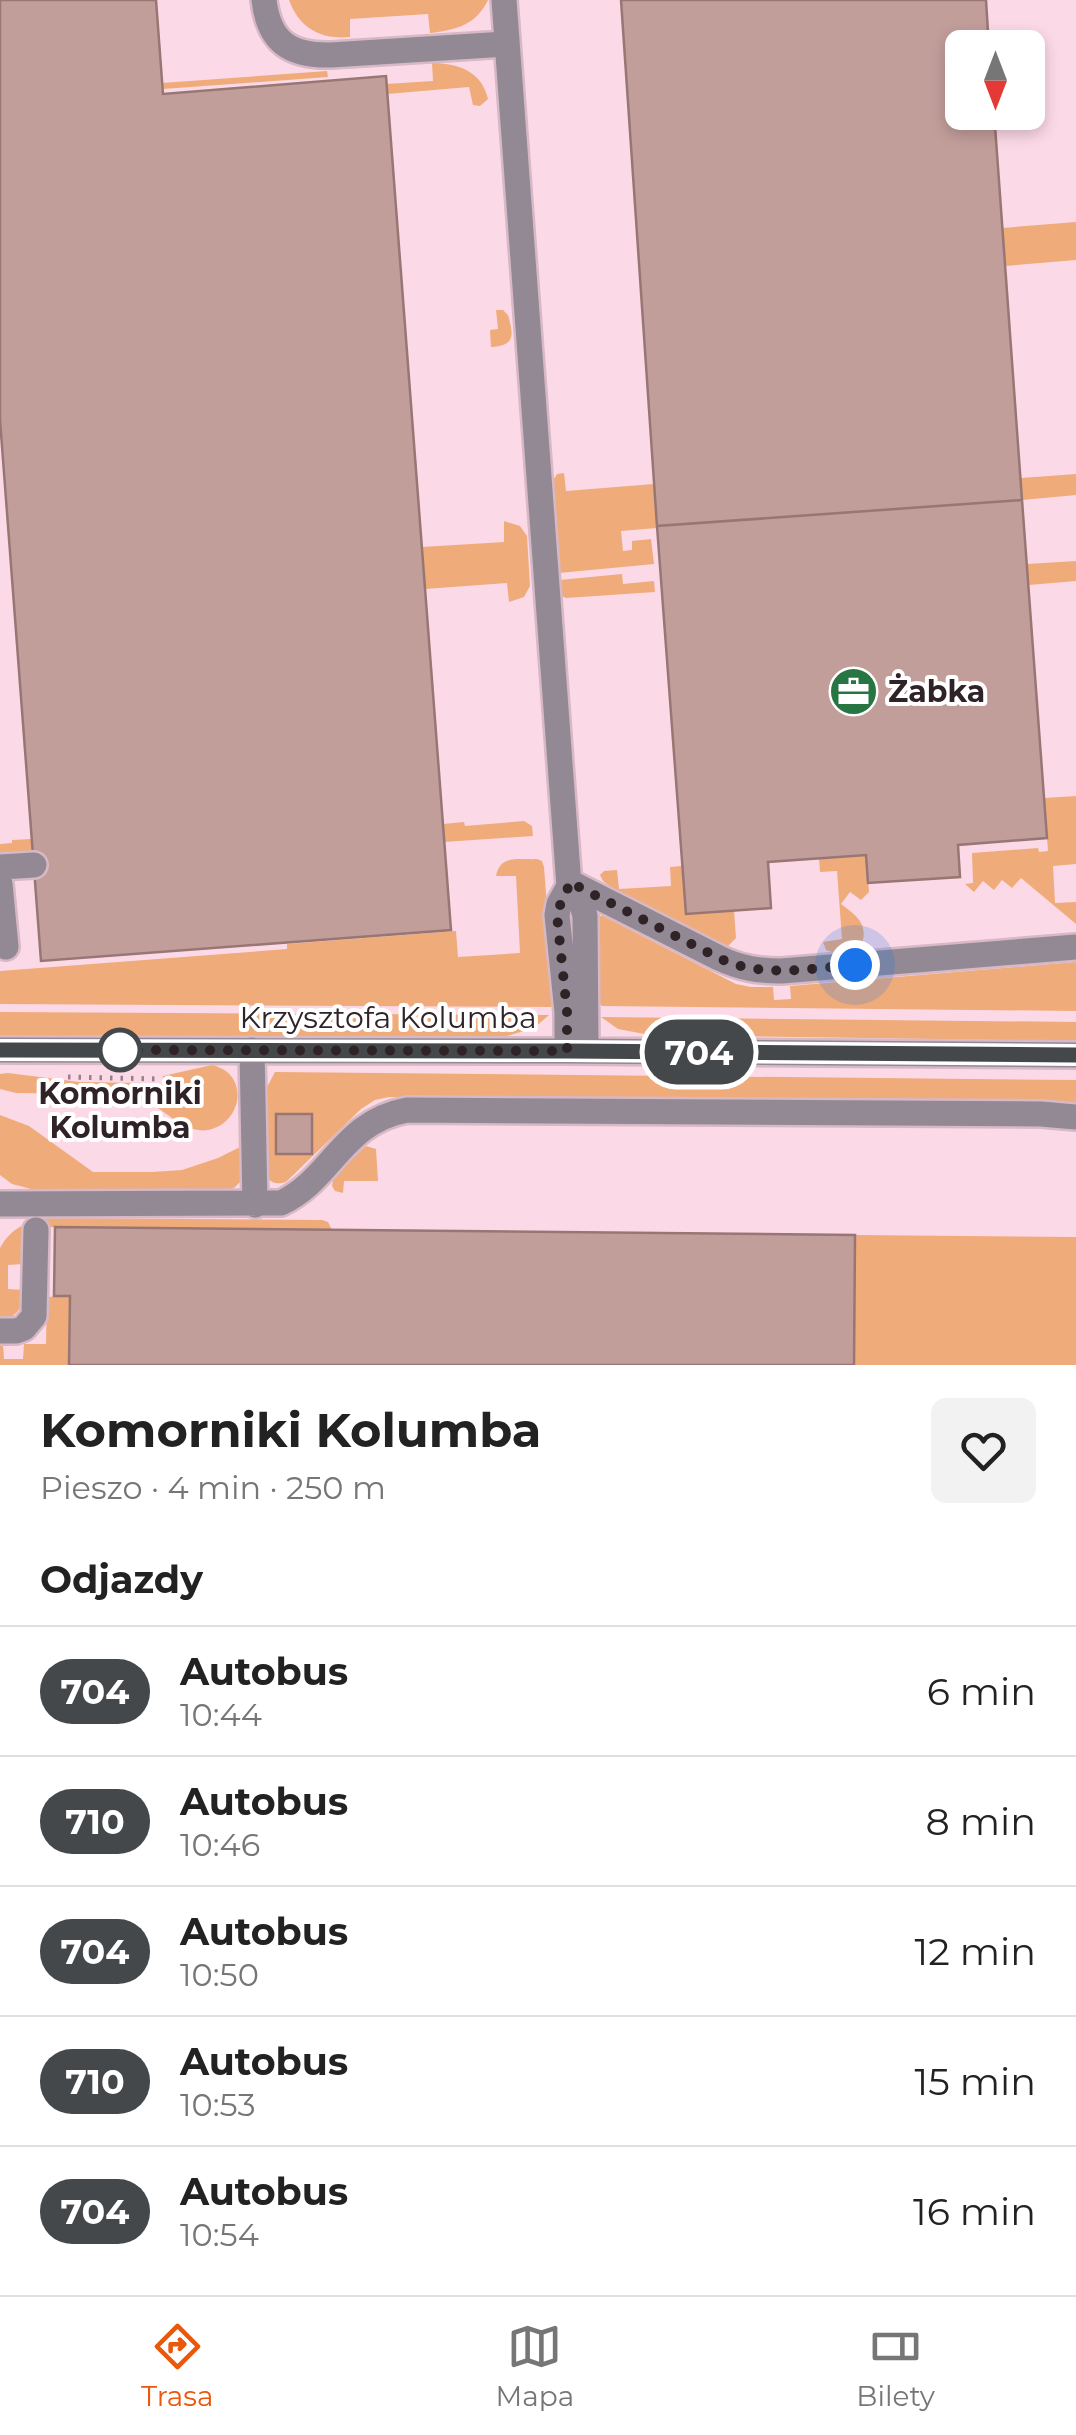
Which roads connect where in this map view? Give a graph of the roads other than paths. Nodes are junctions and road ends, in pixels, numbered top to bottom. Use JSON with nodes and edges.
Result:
{"nodes":[{"id":1,"x":264,"y":0,"type":"edge"},
{"id":2,"x":504,"y":0,"type":"edge"},
{"id":3,"x":506,"y":44,"type":"junction"},
{"id":4,"x":34,"y":865,"type":"dead end"},
{"id":5,"x":0,"y":867,"type":"edge"},
{"id":6,"x":0,"y":884,"type":"edge"},
{"id":7,"x":569,"y":884,"type":"junction"},
{"id":8,"x":6,"y":947,"type":"dead end"},
{"id":9,"x":1076,"y":948,"type":"edge"},
{"id":10,"x":0,"y":1050,"type":"edge"},
{"id":11,"x":252,"y":1050,"type":"junction"},
{"id":12,"x":576,"y":1051,"type":"junction"},
{"id":13,"x":1076,"y":1055,"type":"edge"},
{"id":14,"x":1076,"y":1117,"type":"edge"},
{"id":15,"x":0,"y":1204,"type":"edge"},
{"id":16,"x":255,"y":1205,"type":"junction"},
{"id":17,"x":36,"y":1230,"type":"dead end"},
{"id":18,"x":0,"y":1330,"type":"edge"}],
"edges":[{"from":1,"to":3,"type":"street"},
{"from":2,"to":3,"type":"street"},
{"from":3,"to":7,"type":"street"},
{"from":4,"to":5,"type":"street"},
{"from":6,"to":8,"type":"street"},
{"from":7,"to":9,"type":"street"},
{"from":7,"to":12,"type":"street"},
{"from":10,"to":11,"type":"street","name":"Krzysztofa Kolumba"},
{"from":11,"to":12,"type":"street","name":"Krzysztofa Kolumba"},
{"from":11,"to":16,"type":"street"},
{"from":12,"to":13,"type":"street","name":"Krzysztofa Kolumba"},
{"from":14,"to":16,"type":"street"},
{"from":15,"to":16,"type":"street"},
{"from":17,"to":18,"type":"street"}]}
